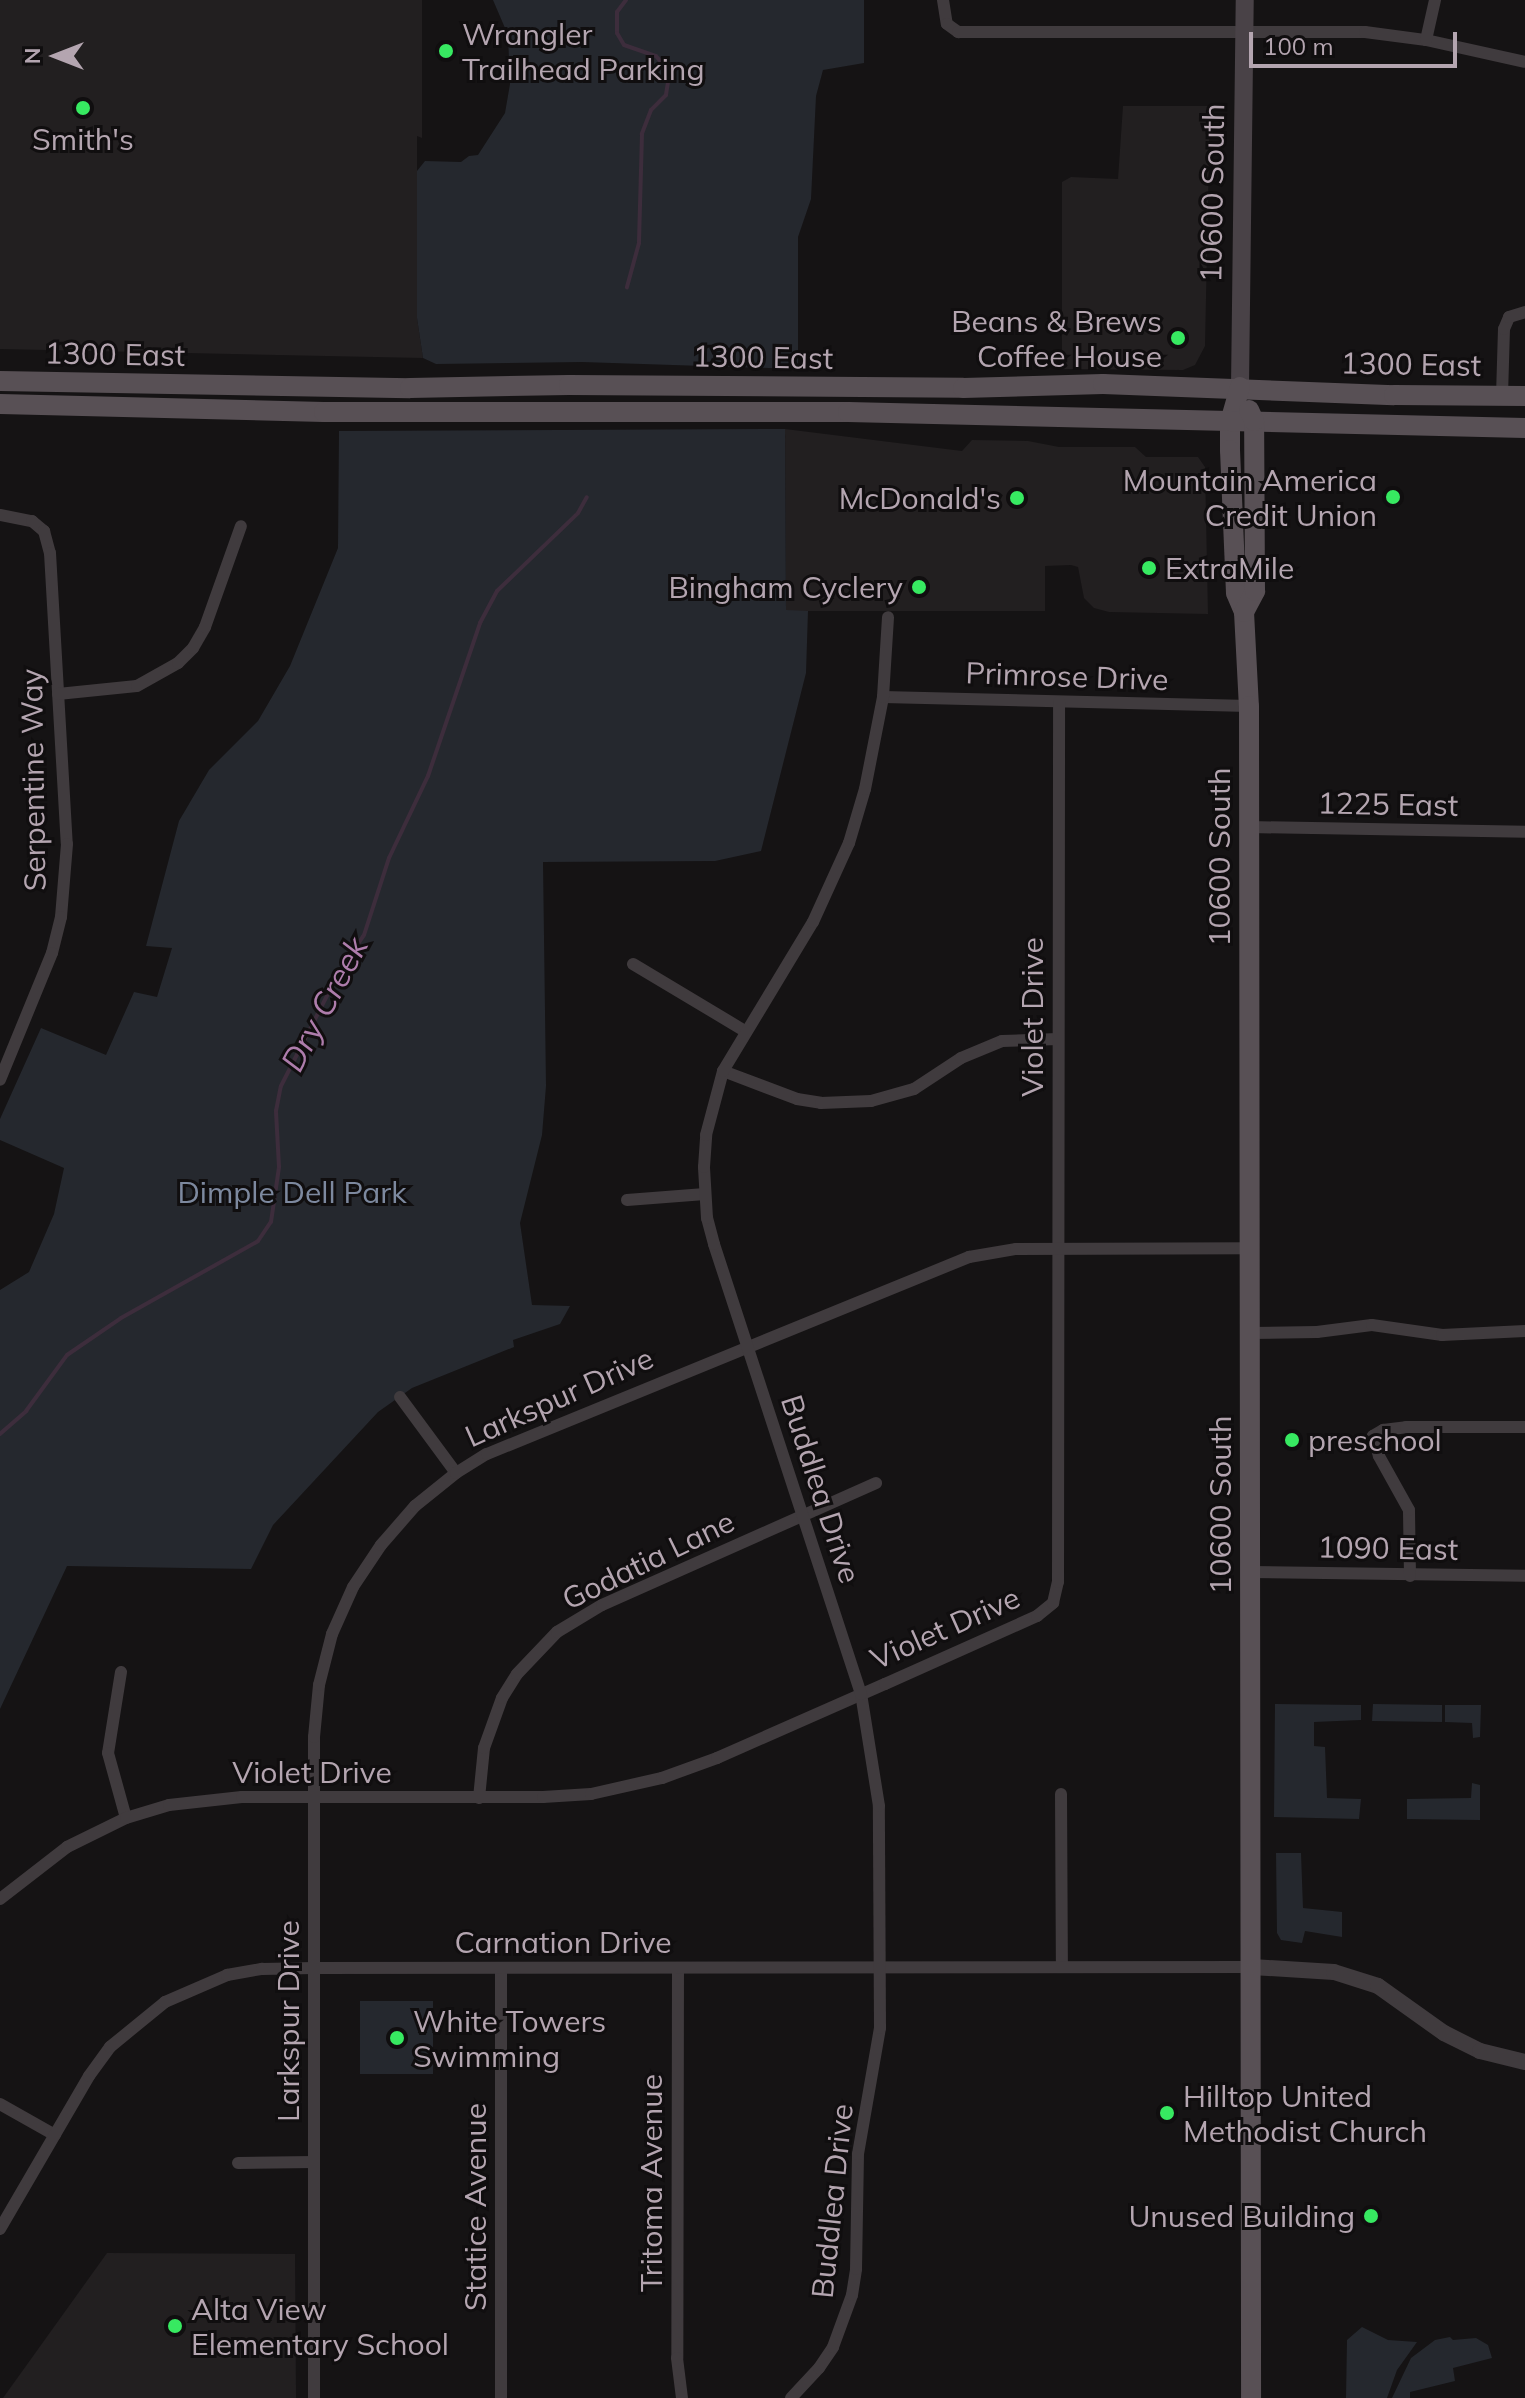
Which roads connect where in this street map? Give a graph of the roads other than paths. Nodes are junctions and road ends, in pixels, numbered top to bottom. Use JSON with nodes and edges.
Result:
{"nodes":[{"id":1,"x":943,"y":0,"type":"edge"},
{"id":2,"x":1245,"y":0,"type":"edge"},
{"id":3,"x":1435,"y":0,"type":"edge"},
{"id":4,"x":1245,"y":31,"type":"junction"},
{"id":5,"x":1426,"y":40,"type":"junction"},
{"id":6,"x":1525,"y":62,"type":"edge"},
{"id":7,"x":1525,"y":312,"type":"edge"},
{"id":8,"x":0,"y":381,"type":"edge"},
{"id":9,"x":1240,"y":387,"type":"junction"},
{"id":10,"x":1502,"y":396,"type":"junction"},
{"id":11,"x":1525,"y":396,"type":"edge"},
{"id":12,"x":0,"y":404,"type":"edge"},
{"id":13,"x":1230,"y":421,"type":"junction"},
{"id":14,"x":1254,"y":421,"type":"junction"},
{"id":15,"x":1525,"y":428,"type":"edge"},
{"id":16,"x":0,"y":515,"type":"edge"},
{"id":17,"x":241,"y":526,"type":"dead end"},
{"id":18,"x":1244,"y":612,"type":"junction"},
{"id":19,"x":888,"y":617,"type":"dead end"},
{"id":20,"x":58,"y":694,"type":"junction"},
{"id":21,"x":883,"y":697,"type":"junction"},
{"id":22,"x":1059,"y":702,"type":"junction"},
{"id":23,"x":1249,"y":706,"type":"junction"},
{"id":24,"x":1249,"y":827,"type":"junction"},
{"id":25,"x":1525,"y":832,"type":"edge"},
{"id":26,"x":633,"y":964,"type":"dead end"},
{"id":27,"x":745,"y":1031,"type":"junction"},
{"id":28,"x":1058,"y":1039,"type":"junction"},
{"id":29,"x":723,"y":1071,"type":"junction"},
{"id":30,"x":0,"y":1080,"type":"edge"},
{"id":31,"x":705,"y":1194,"type":"junction"},
{"id":32,"x":627,"y":1200,"type":"dead end"},
{"id":33,"x":1058,"y":1248,"type":"junction"},
{"id":34,"x":1249,"y":1248,"type":"junction"},
{"id":35,"x":1525,"y":1331,"type":"edge"},
{"id":36,"x":1249,"y":1333,"type":"junction"},
{"id":37,"x":747,"y":1345,"type":"junction"},
{"id":38,"x":400,"y":1397,"type":"dead end"},
{"id":39,"x":1525,"y":1427,"type":"edge"},
{"id":40,"x":456,"y":1473,"type":"junction"},
{"id":41,"x":876,"y":1483,"type":"dead end"},
{"id":42,"x":803,"y":1516,"type":"junction"},
{"id":43,"x":1250,"y":1572,"type":"junction"},
{"id":44,"x":1410,"y":1576,"type":"junction"},
{"id":45,"x":1525,"y":1576,"type":"edge"},
{"id":46,"x":121,"y":1672,"type":"dead end"},
{"id":47,"x":861,"y":1694,"type":"junction"},
{"id":48,"x":1061,"y":1794,"type":"dead end"},
{"id":49,"x":314,"y":1797,"type":"junction"},
{"id":50,"x":479,"y":1798,"type":"junction"},
{"id":51,"x":126,"y":1818,"type":"junction"},
{"id":52,"x":0,"y":1899,"type":"edge"},
{"id":53,"x":1062,"y":1967,"type":"junction"},
{"id":54,"x":1252,"y":1967,"type":"junction"},
{"id":55,"x":314,"y":1968,"type":"junction"},
{"id":56,"x":501,"y":1968,"type":"junction"},
{"id":57,"x":678,"y":1968,"type":"junction"},
{"id":58,"x":881,"y":1969,"type":"junction"},
{"id":59,"x":1525,"y":2062,"type":"edge"},
{"id":60,"x":0,"y":2104,"type":"edge"},
{"id":61,"x":55,"y":2135,"type":"junction"},
{"id":62,"x":314,"y":2162,"type":"junction"},
{"id":63,"x":238,"y":2163,"type":"dead end"},
{"id":64,"x":0,"y":2229,"type":"edge"},
{"id":65,"x":314,"y":2398,"type":"edge"},
{"id":66,"x":501,"y":2398,"type":"edge"},
{"id":67,"x":682,"y":2398,"type":"edge"},
{"id":68,"x":791,"y":2398,"type":"edge"},
{"id":69,"x":1251,"y":2398,"type":"edge"}],
"edges":[{"from":1,"to":4,"type":"street"},
{"from":2,"to":4,"type":"main road","name":"10600 South"},
{"from":3,"to":5,"type":"street"},
{"from":4,"to":5,"type":"street"},
{"from":4,"to":9,"type":"main road","name":"10600 South"},
{"from":5,"to":6,"type":"street"},
{"from":7,"to":10,"type":"street"},
{"from":8,"to":9,"type":"main road","name":"1300 East"},
{"from":9,"to":10,"type":"main road","name":"1300 East"},
{"from":9,"to":13,"type":"main road","name":"10600 South"},
{"from":9,"to":14,"type":"main road","name":"10600 South"},
{"from":10,"to":11,"type":"main road","name":"1300 East"},
{"from":12,"to":13,"type":"main road","name":"1300 East"},
{"from":13,"to":14,"type":"main road","name":"1300 East"},
{"from":13,"to":18,"type":"main road","name":"10600 South"},
{"from":14,"to":15,"type":"main road","name":"1300 East"},
{"from":14,"to":18,"type":"main road","name":"10600 South"},
{"from":16,"to":20,"type":"street","name":"Serpentine Way"},
{"from":17,"to":20,"type":"street"},
{"from":18,"to":23,"type":"main road","name":"10600 South"},
{"from":19,"to":21,"type":"street","name":"Buddlea Drive"},
{"from":20,"to":30,"type":"street","name":"Serpentine Way"},
{"from":21,"to":22,"type":"street","name":"Primrose Drive"},
{"from":21,"to":27,"type":"street","name":"Buddlea Drive"},
{"from":22,"to":23,"type":"street","name":"Primrose Drive"},
{"from":22,"to":28,"type":"street","name":"Violet Drive"},
{"from":23,"to":24,"type":"main road","name":"10600 South"},
{"from":24,"to":25,"type":"street","name":"1225 East"},
{"from":24,"to":34,"type":"main road","name":"10600 South"},
{"from":26,"to":27,"type":"street"},
{"from":27,"to":29,"type":"street","name":"Buddlea Drive"},
{"from":28,"to":29,"type":"street"},
{"from":28,"to":33,"type":"street","name":"Violet Drive"},
{"from":29,"to":31,"type":"street","name":"Buddlea Drive"},
{"from":31,"to":32,"type":"street"},
{"from":31,"to":37,"type":"street","name":"Buddlea Drive"},
{"from":33,"to":34,"type":"street","name":"Larkspur Drive"},
{"from":33,"to":37,"type":"street","name":"Larkspur Drive"},
{"from":33,"to":47,"type":"street","name":"Violet Drive"},
{"from":34,"to":36,"type":"main road","name":"10600 South"},
{"from":35,"to":36,"type":"street"},
{"from":36,"to":43,"type":"main road","name":"10600 South"},
{"from":37,"to":40,"type":"street","name":"Larkspur Drive"},
{"from":37,"to":42,"type":"street","name":"Buddlea Drive"},
{"from":38,"to":40,"type":"street"},
{"from":39,"to":44,"type":"street"},
{"from":40,"to":49,"type":"street","name":"Larkspur Drive"},
{"from":41,"to":42,"type":"street","name":"Godatia Lane"},
{"from":42,"to":47,"type":"street","name":"Buddlea Drive"},
{"from":42,"to":50,"type":"street","name":"Godatia Lane"},
{"from":43,"to":44,"type":"street","name":"1090 East"},
{"from":43,"to":54,"type":"main road","name":"10600 South"},
{"from":44,"to":45,"type":"street","name":"1090 East"},
{"from":46,"to":51,"type":"street"},
{"from":47,"to":50,"type":"street","name":"Violet Drive"},
{"from":47,"to":58,"type":"street","name":"Buddlea Drive"},
{"from":48,"to":53,"type":"street"},
{"from":49,"to":50,"type":"street","name":"Violet Drive"},
{"from":49,"to":51,"type":"street","name":"Violet Drive"},
{"from":49,"to":55,"type":"street","name":"Larkspur Drive"},
{"from":51,"to":52,"type":"street","name":"Violet Drive"},
{"from":53,"to":54,"type":"street","name":"Carnation Drive"},
{"from":53,"to":58,"type":"street","name":"Carnation Drive"},
{"from":54,"to":59,"type":"street"},
{"from":54,"to":69,"type":"main road","name":"10600 South"},
{"from":55,"to":56,"type":"street","name":"Carnation Drive"},
{"from":55,"to":61,"type":"street","name":"Carnation Drive"},
{"from":55,"to":62,"type":"street","name":"Larkspur Drive"},
{"from":56,"to":57,"type":"street","name":"Carnation Drive"},
{"from":56,"to":66,"type":"street","name":"Statice Avenue"},
{"from":57,"to":58,"type":"street","name":"Carnation Drive"},
{"from":57,"to":67,"type":"street","name":"Tritoma Avenue"},
{"from":58,"to":68,"type":"street","name":"Buddlea Drive"},
{"from":60,"to":61,"type":"street"},
{"from":61,"to":64,"type":"street","name":"Carnation Drive"},
{"from":62,"to":63,"type":"street"},
{"from":62,"to":65,"type":"street","name":"Larkspur Drive"}]}
